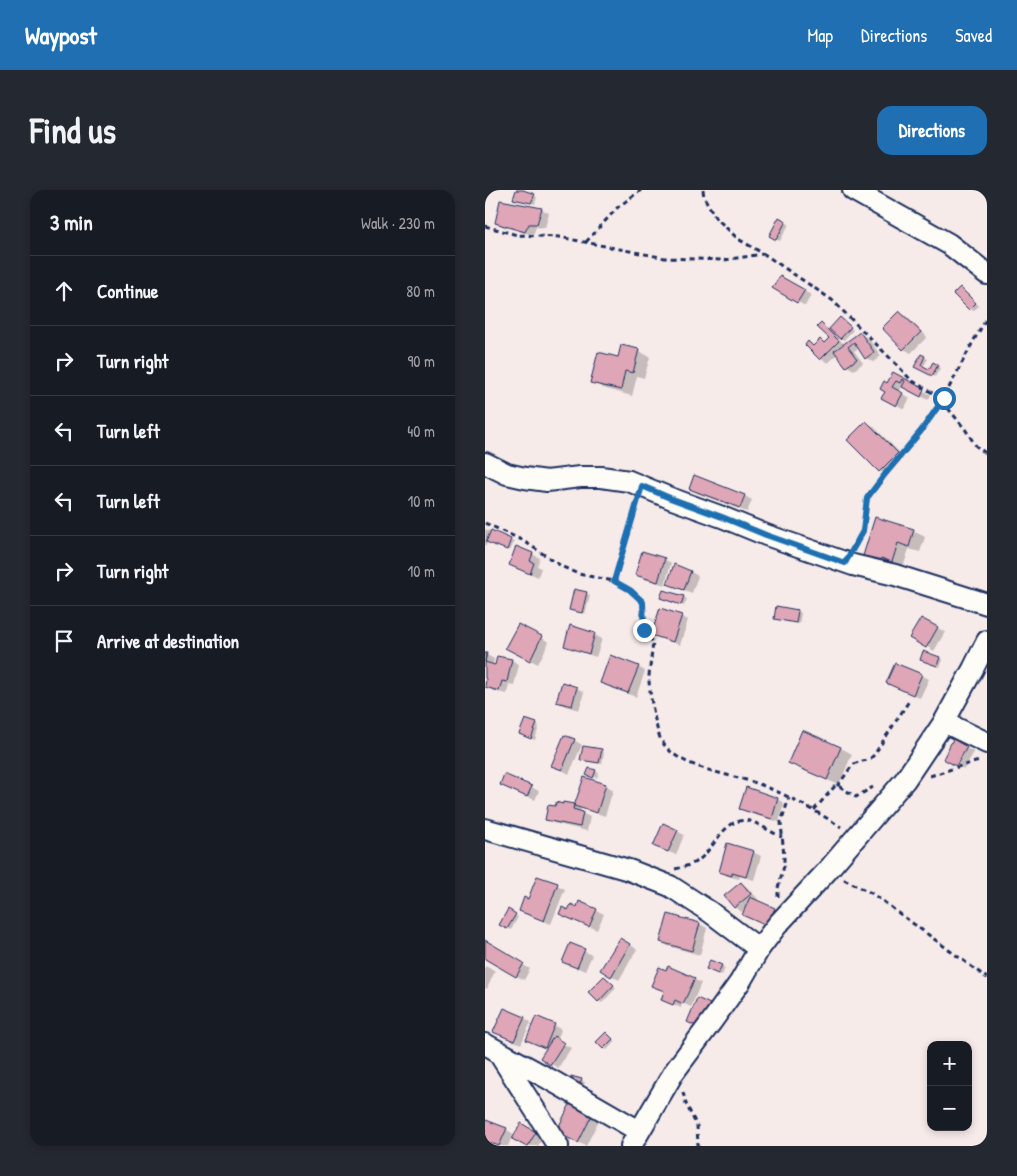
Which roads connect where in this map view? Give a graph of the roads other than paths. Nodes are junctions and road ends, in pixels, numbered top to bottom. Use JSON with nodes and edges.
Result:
{"nodes":[{"id":1,"x":853,"y":190,"type":"edge"},
{"id":2,"x":987,"y":274,"type":"edge"},
{"id":3,"x":486,"y":465,"type":"edge"},
{"id":4,"x":987,"y":604,"type":"edge"},
{"id":5,"x":987,"y":641,"type":"edge"},
{"id":6,"x":944,"y":722,"type":"junction"},
{"id":7,"x":987,"y":743,"type":"edge"},
{"id":8,"x":485,"y":829,"type":"edge"},
{"id":9,"x":759,"y":948,"type":"junction"},
{"id":10,"x":492,"y":1048,"type":"edge"},
{"id":11,"x":635,"y":1138,"type":"edge"},
{"id":12,"x":558,"y":1146,"type":"edge"}],
"edges":[{"from":1,"to":2,"type":"street"},
{"from":3,"to":4,"type":"street"},
{"from":5,"to":6,"type":"street"},
{"from":6,"to":7,"type":"street"},
{"from":6,"to":9,"type":"street"},
{"from":8,"to":9,"type":"street"},
{"from":9,"to":11,"type":"street"},
{"from":10,"to":11,"type":"street"},
{"from":10,"to":12,"type":"street"}]}
